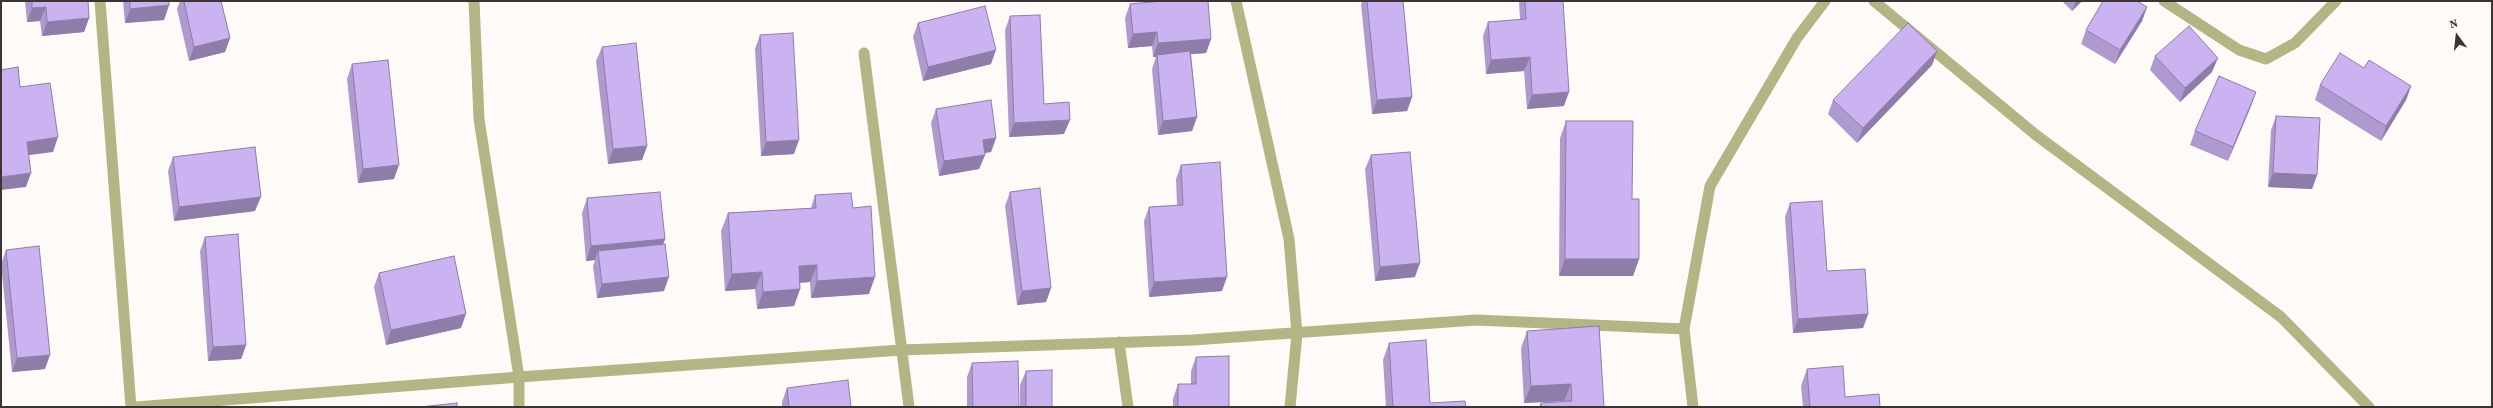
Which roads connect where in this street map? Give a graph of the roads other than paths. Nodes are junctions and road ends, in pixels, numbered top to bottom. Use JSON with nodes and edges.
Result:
{"nodes":[{"id":1,"x":100,"y":1,"type":"edge"},
{"id":2,"x":474,"y":1,"type":"edge"},
{"id":3,"x":1236,"y":1,"type":"edge"},
{"id":4,"x":1825,"y":1,"type":"edge"},
{"id":5,"x":1874,"y":1,"type":"edge"},
{"id":6,"x":2164,"y":1,"type":"edge"},
{"id":7,"x":2336,"y":1,"type":"edge"},
{"id":8,"x":864,"y":53,"type":"dead end"},
{"id":9,"x":1684,"y":330,"type":"junction"},
{"id":10,"x":1297,"y":334,"type":"junction"},
{"id":11,"x":1119,"y":342,"type":"junction"},
{"id":12,"x":901,"y":350,"type":"junction"},
{"id":13,"x":519,"y":377,"type":"junction"},
{"id":14,"x":131,"y":407,"type":"edge"},
{"id":15,"x":136,"y":407,"type":"edge"},
{"id":16,"x":518,"y":407,"type":"edge"},
{"id":17,"x":909,"y":407,"type":"edge"},
{"id":18,"x":1128,"y":407,"type":"edge"},
{"id":19,"x":1290,"y":407,"type":"edge"},
{"id":20,"x":1693,"y":407,"type":"edge"},
{"id":21,"x":2369,"y":407,"type":"edge"}],
"edges":[{"from":1,"to":14,"type":"street"},
{"from":2,"to":13,"type":"street"},
{"from":3,"to":10,"type":"street"},
{"from":4,"to":9,"type":"street"},
{"from":5,"to":21,"type":"street"},
{"from":6,"to":7,"type":"street"},
{"from":8,"to":12,"type":"street"},
{"from":9,"to":10,"type":"street"},
{"from":9,"to":20,"type":"street"},
{"from":10,"to":11,"type":"street"},
{"from":10,"to":19,"type":"street"},
{"from":11,"to":12,"type":"street"},
{"from":11,"to":18,"type":"street"},
{"from":12,"to":13,"type":"street"},
{"from":12,"to":17,"type":"street"},
{"from":13,"to":15,"type":"street"},
{"from":13,"to":16,"type":"street"}]}
